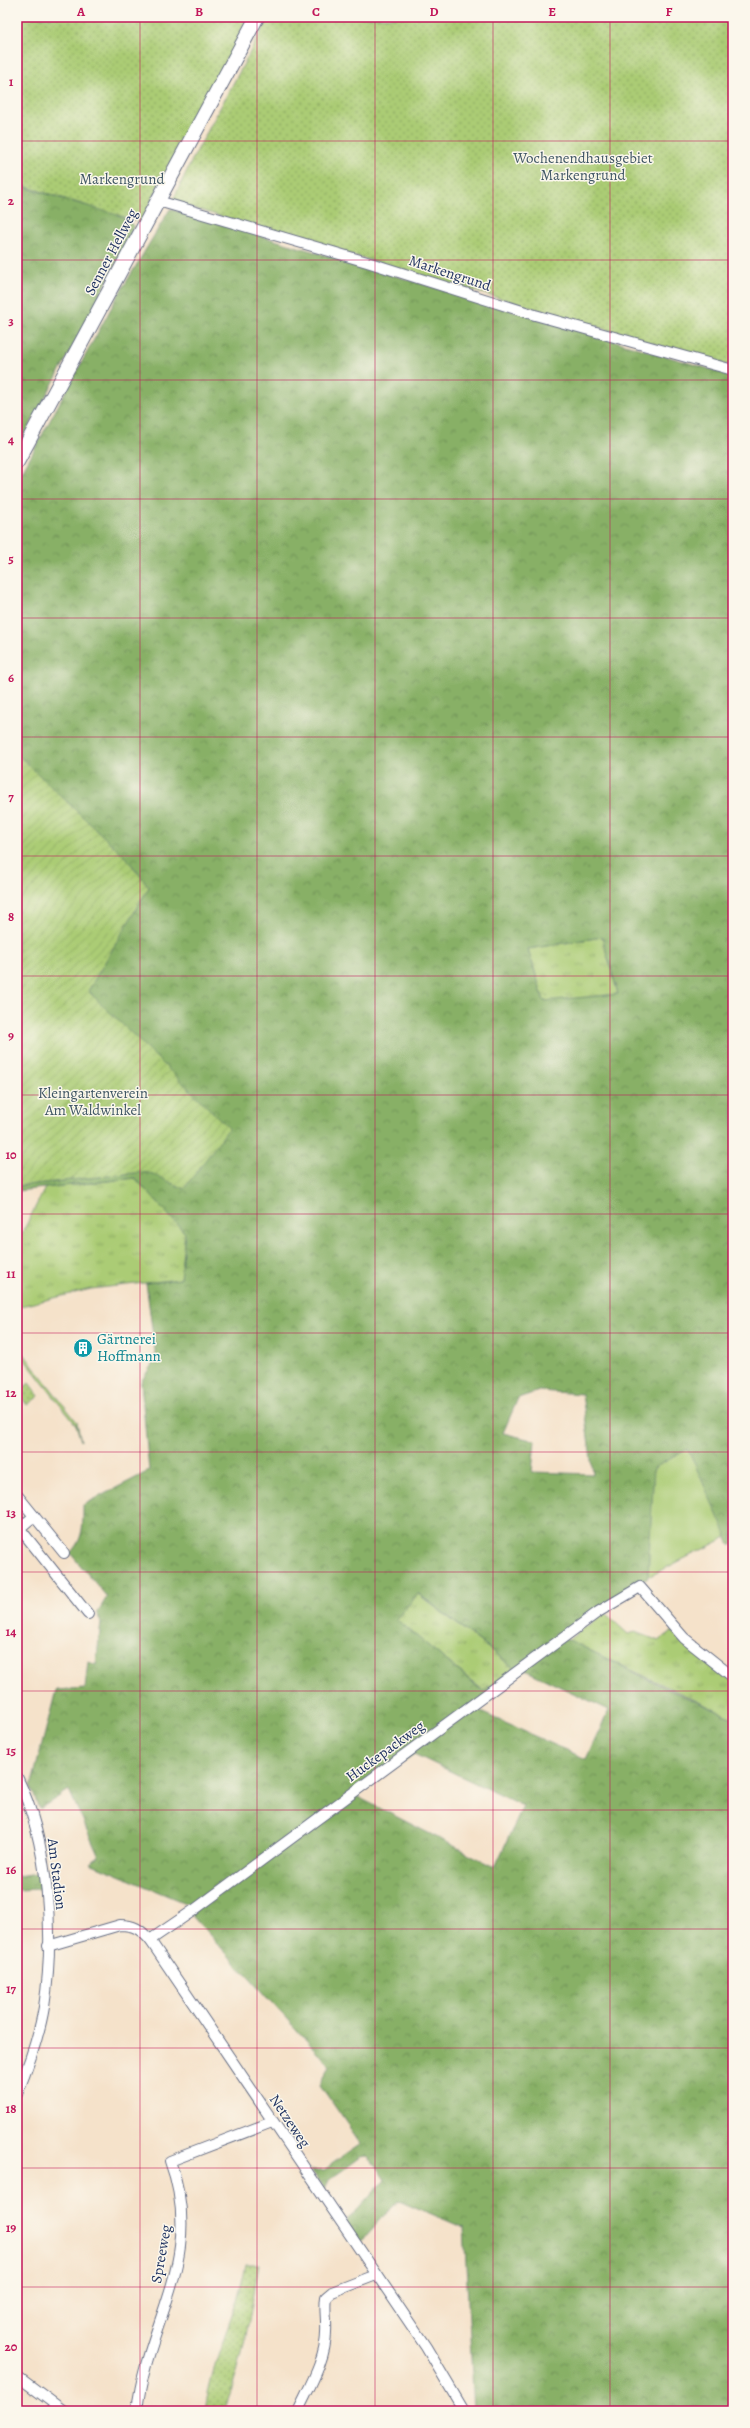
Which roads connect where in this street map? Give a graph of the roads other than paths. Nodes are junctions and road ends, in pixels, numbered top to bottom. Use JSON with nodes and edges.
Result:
{"nodes":[{"id":1,"x":258,"y":17,"type":"edge"},
{"id":2,"x":158,"y":200,"type":"junction"},
{"id":3,"x":733,"y":370,"type":"edge"},
{"id":4,"x":17,"y":462,"type":"edge"},
{"id":5,"x":17,"y":1495,"type":"edge"},
{"id":6,"x":34,"y":1516,"type":"junction"},
{"id":7,"x":18,"y":1530,"type":"edge"},
{"id":8,"x":64,"y":1553,"type":"dead end"},
{"id":9,"x":88,"y":1614,"type":"dead end"},
{"id":10,"x":733,"y":1677,"type":"edge"},
{"id":11,"x":17,"y":1777,"type":"edge"},
{"id":12,"x":150,"y":1940,"type":"junction"},
{"id":13,"x":48,"y":1946,"type":"junction"},
{"id":14,"x":17,"y":2094,"type":"edge"},
{"id":15,"x":272,"y":2122,"type":"junction"},
{"id":16,"x":376,"y":2275,"type":"junction"},
{"id":17,"x":17,"y":2376,"type":"edge"},
{"id":18,"x":64,"y":2411,"type":"edge"},
{"id":19,"x":137,"y":2411,"type":"edge"},
{"id":20,"x":298,"y":2411,"type":"edge"},
{"id":21,"x":464,"y":2411,"type":"edge"}],
"edges":[{"from":1,"to":2,"type":"street","name":"Senner Hellweg"},
{"from":2,"to":3,"type":"street","name":"Markengrund"},
{"from":2,"to":4,"type":"street","name":"Senner Hellweg"},
{"from":5,"to":6,"type":"street"},
{"from":6,"to":7,"type":"street"},
{"from":6,"to":8,"type":"street"},
{"from":7,"to":9,"type":"street"},
{"from":10,"to":12,"type":"street","name":"Huckepackweg"},
{"from":11,"to":13,"type":"street","name":"Am Stadion"},
{"from":12,"to":13,"type":"street","name":"Netzeweg"},
{"from":12,"to":15,"type":"street","name":"Netzeweg"},
{"from":13,"to":14,"type":"street","name":"Am Stadion"},
{"from":15,"to":16,"type":"street","name":"Netzeweg"},
{"from":15,"to":19,"type":"street","name":"Spreeweg"},
{"from":16,"to":20,"type":"street"},
{"from":16,"to":21,"type":"street","name":"Netzeweg"},
{"from":17,"to":18,"type":"street"}]}
